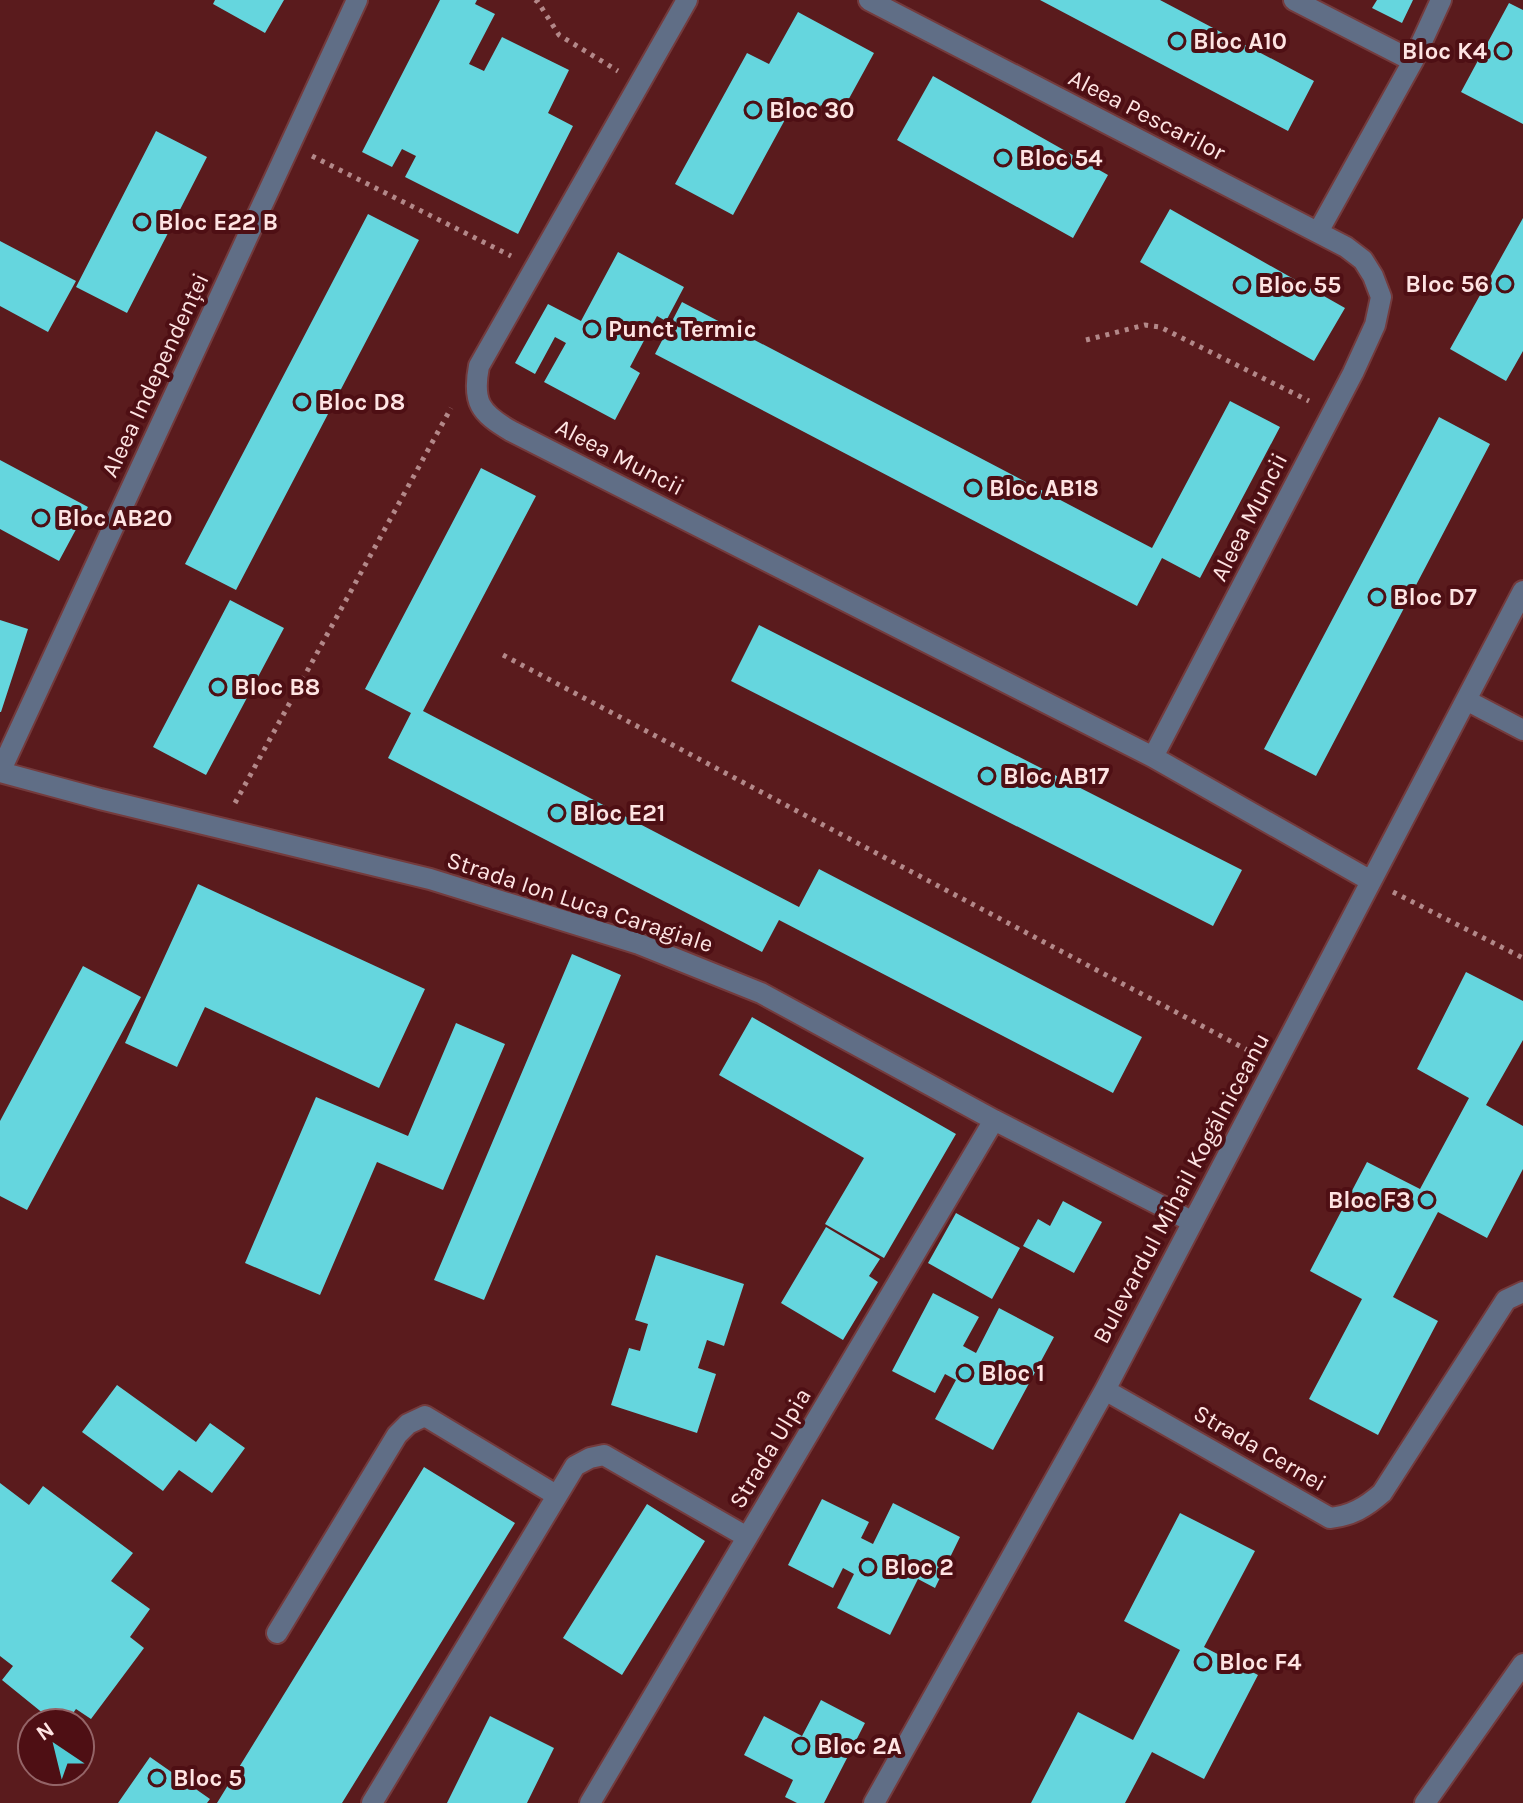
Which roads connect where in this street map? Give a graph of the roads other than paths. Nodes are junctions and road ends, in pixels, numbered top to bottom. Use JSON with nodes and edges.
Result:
{"nodes":[{"id":1,"x":357,"y":0,"type":"edge"},
{"id":2,"x":687,"y":0,"type":"edge"},
{"id":3,"x":869,"y":0,"type":"edge"},
{"id":4,"x":1294,"y":0,"type":"edge"},
{"id":5,"x":1441,"y":0,"type":"edge"},
{"id":6,"x":1413,"y":61,"type":"junction"},
{"id":7,"x":1318,"y":232,"type":"junction"},
{"id":8,"x":1381,"y":297,"type":"joint"},
{"id":9,"x":1523,"y":591,"type":"edge"},
{"id":10,"x":1466,"y":700,"type":"junction"},
{"id":11,"x":1523,"y":730,"type":"edge"},
{"id":12,"x":1153,"y":757,"type":"junction"},
{"id":13,"x":0,"y":772,"type":"edge"},
{"id":14,"x":1371,"y":881,"type":"junction"},
{"id":15,"x":994,"y":1120,"type":"junction"},
{"id":16,"x":1193,"y":1222,"type":"junction"},
{"id":17,"x":1523,"y":1292,"type":"edge"},
{"id":18,"x":1105,"y":1390,"type":"junction"},
{"id":19,"x":556,"y":1495,"type":"junction"},
{"id":20,"x":747,"y":1537,"type":"junction"},
{"id":21,"x":277,"y":1633,"type":"dead end"},
{"id":22,"x":1523,"y":1664,"type":"edge"},
{"id":23,"x":372,"y":1803,"type":"edge"},
{"id":24,"x":590,"y":1803,"type":"edge"},
{"id":25,"x":874,"y":1803,"type":"edge"},
{"id":26,"x":1425,"y":1803,"type":"edge"}],
"edges":[{"from":1,"to":13,"type":"street","name":"Aleea Independenței"},
{"from":2,"to":12,"type":"street","name":"Aleea Muncii"},
{"from":3,"to":7,"type":"street","name":"Aleea Pescarilor"},
{"from":4,"to":6,"type":"street"},
{"from":5,"to":6,"type":"street"},
{"from":6,"to":7,"type":"street"},
{"from":7,"to":8,"type":"street","name":"Aleea Pescarilor"},
{"from":8,"to":12,"type":"street","name":"Aleea Muncii"},
{"from":9,"to":10,"type":"street","name":"Bulevardul Mihail Kogălniceanu"},
{"from":10,"to":11,"type":"street"},
{"from":10,"to":14,"type":"street","name":"Bulevardul Mihail Kogălniceanu"},
{"from":12,"to":14,"type":"street","name":"Aleea Muncii"},
{"from":13,"to":15,"type":"street","name":"Strada Ion Luca Caragiale"},
{"from":14,"to":16,"type":"street","name":"Bulevardul Mihail Kogălniceanu"},
{"from":15,"to":16,"type":"street","name":"Strada Ion Luca Caragiale"},
{"from":15,"to":20,"type":"street","name":"Strada Ulpia"},
{"from":16,"to":18,"type":"street","name":"Bulevardul Mihail Kogălniceanu"},
{"from":17,"to":18,"type":"street","name":"Strada Cernei"},
{"from":18,"to":25,"type":"street","name":"Bulevardul Mihail Kogălniceanu"},
{"from":19,"to":20,"type":"street"},
{"from":19,"to":21,"type":"street"},
{"from":19,"to":23,"type":"street"},
{"from":20,"to":24,"type":"street","name":"Strada Ulpia"},
{"from":22,"to":26,"type":"street"}]}
